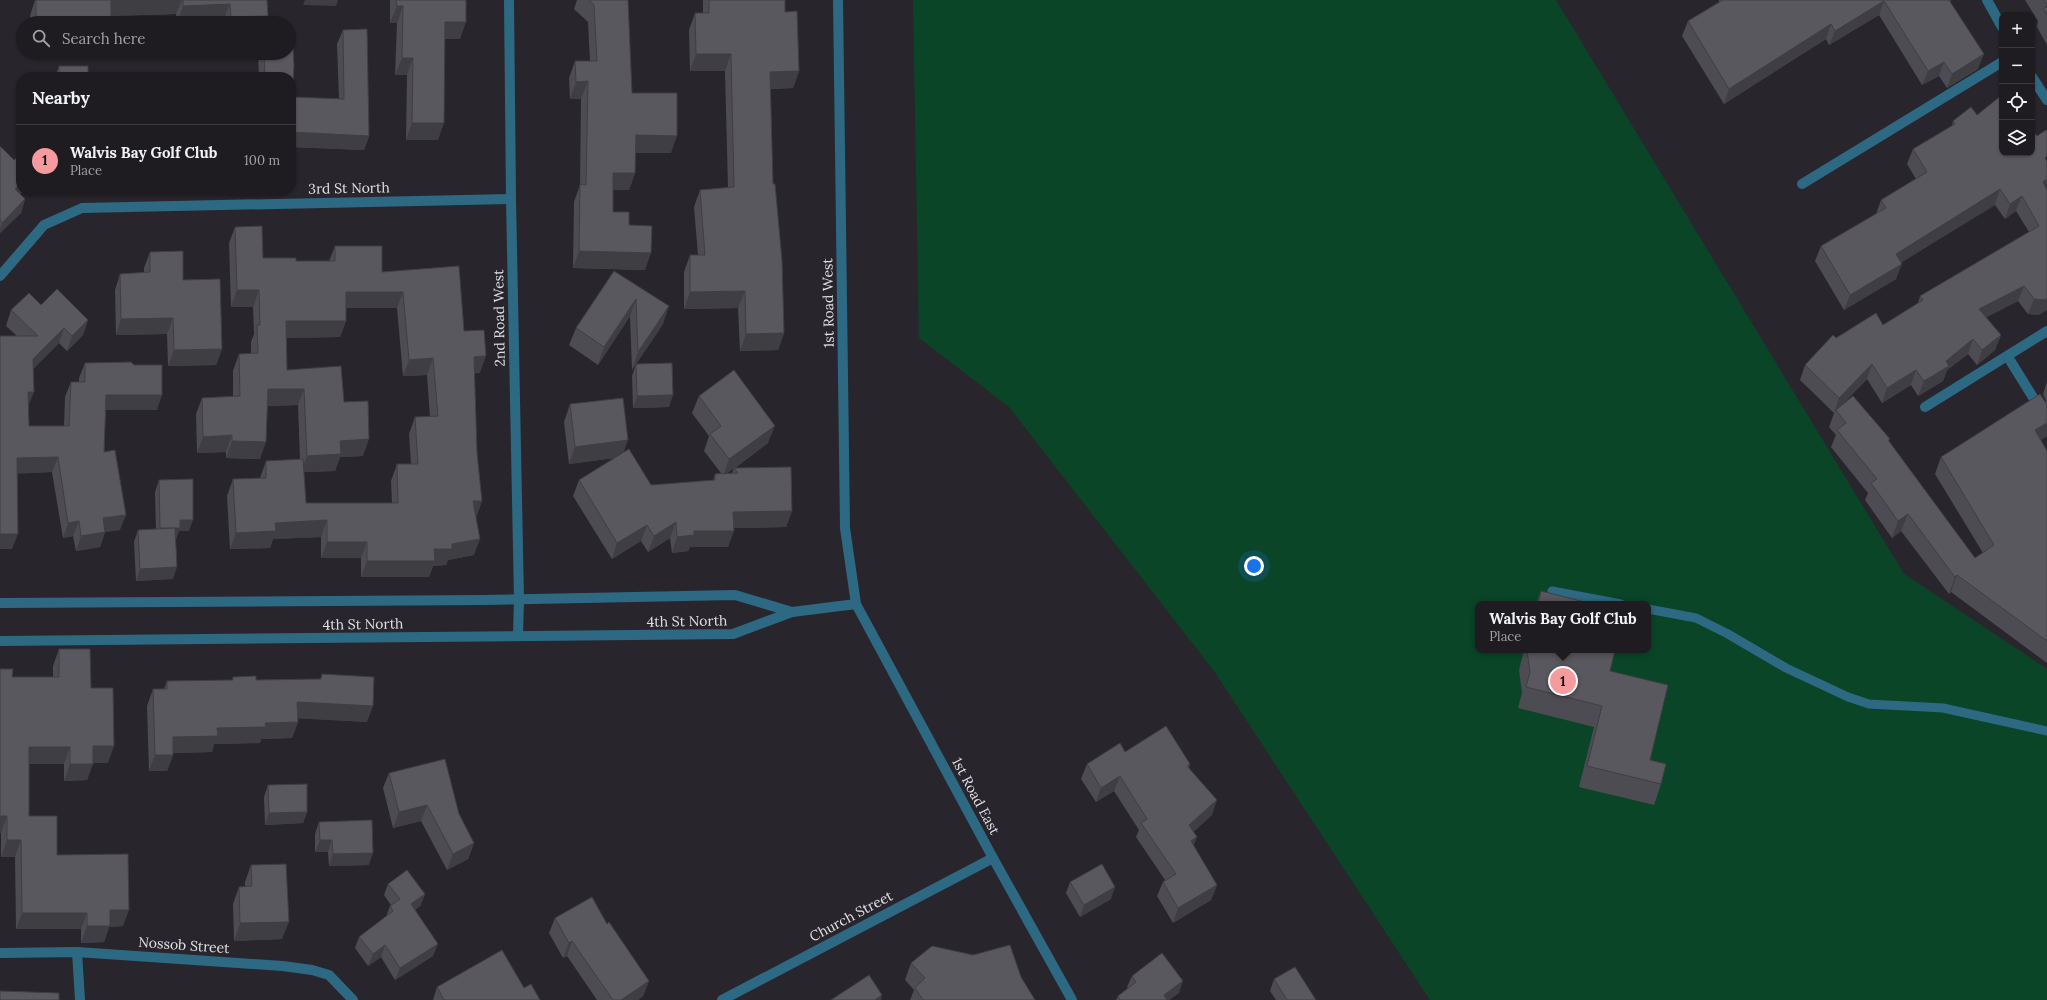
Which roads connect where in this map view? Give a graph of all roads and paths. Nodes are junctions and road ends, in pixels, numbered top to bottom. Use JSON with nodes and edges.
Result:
{"nodes":[{"id":1,"x":509,"y":0,"type":"edge"},
{"id":2,"x":838,"y":0,"type":"edge"},
{"id":3,"x":1986,"y":0,"type":"edge"},
{"id":4,"x":1999,"y":22,"type":"edge"},
{"id":5,"x":1999,"y":64,"type":"edge"},
{"id":6,"x":2035,"y":81,"type":"edge"},
{"id":7,"x":2047,"y":100,"type":"edge"},
{"id":8,"x":1802,"y":184,"type":"dead end"},
{"id":9,"x":510,"y":199,"type":"junction"},
{"id":10,"x":0,"y":276,"type":"edge"},
{"id":11,"x":2047,"y":331,"type":"edge"},
{"id":12,"x":2008,"y":357,"type":"junction"},
{"id":13,"x":1926,"y":407,"type":"dead end"},
{"id":14,"x":2047,"y":420,"type":"edge"},
{"id":15,"x":1552,"y":591,"type":"dead end"},
{"id":16,"x":519,"y":600,"type":"junction"},
{"id":17,"x":1604,"y":601,"type":"edge"},
{"id":18,"x":0,"y":603,"type":"edge"},
{"id":19,"x":856,"y":604,"type":"junction"},
{"id":20,"x":1651,"y":610,"type":"edge"},
{"id":21,"x":792,"y":612,"type":"junction"},
{"id":22,"x":518,"y":636,"type":"junction"},
{"id":23,"x":0,"y":641,"type":"edge"},
{"id":24,"x":2047,"y":731,"type":"edge"},
{"id":25,"x":993,"y":858,"type":"junction"},
{"id":26,"x":77,"y":952,"type":"junction"},
{"id":27,"x":0,"y":953,"type":"edge"},
{"id":28,"x":80,"y":1000,"type":"edge"},
{"id":29,"x":353,"y":1000,"type":"edge"},
{"id":30,"x":722,"y":1000,"type":"edge"},
{"id":31,"x":1072,"y":1000,"type":"edge"}],
"edges":[{"from":1,"to":9,"type":"street","name":"2nd Road West"},
{"from":2,"to":19,"type":"street","name":"1st Road West"},
{"from":3,"to":4,"type":"street"},
{"from":5,"to":8,"type":"street"},
{"from":6,"to":7,"type":"street"},
{"from":9,"to":10,"type":"street","name":"3rd St North"},
{"from":9,"to":16,"type":"street","name":"2nd Road West"},
{"from":11,"to":12,"type":"street"},
{"from":12,"to":13,"type":"street"},
{"from":12,"to":14,"type":"street"},
{"from":15,"to":17,"type":"lane"},
{"from":16,"to":18,"type":"street","name":"4th St North"},
{"from":16,"to":21,"type":"street","name":"4th St North"},
{"from":16,"to":22,"type":"street","name":"2nd Road West"},
{"from":19,"to":21,"type":"street"},
{"from":19,"to":25,"type":"street","name":"1st Road East"},
{"from":20,"to":24,"type":"lane"},
{"from":21,"to":22,"type":"street","name":"4th St North"},
{"from":22,"to":23,"type":"street","name":"4th St North"},
{"from":25,"to":30,"type":"street","name":"Church Street"},
{"from":25,"to":31,"type":"street","name":"1st Road East"},
{"from":26,"to":27,"type":"street","name":"Nossob Street"},
{"from":26,"to":28,"type":"street"},
{"from":26,"to":29,"type":"street","name":"Nossob Street"}]}
